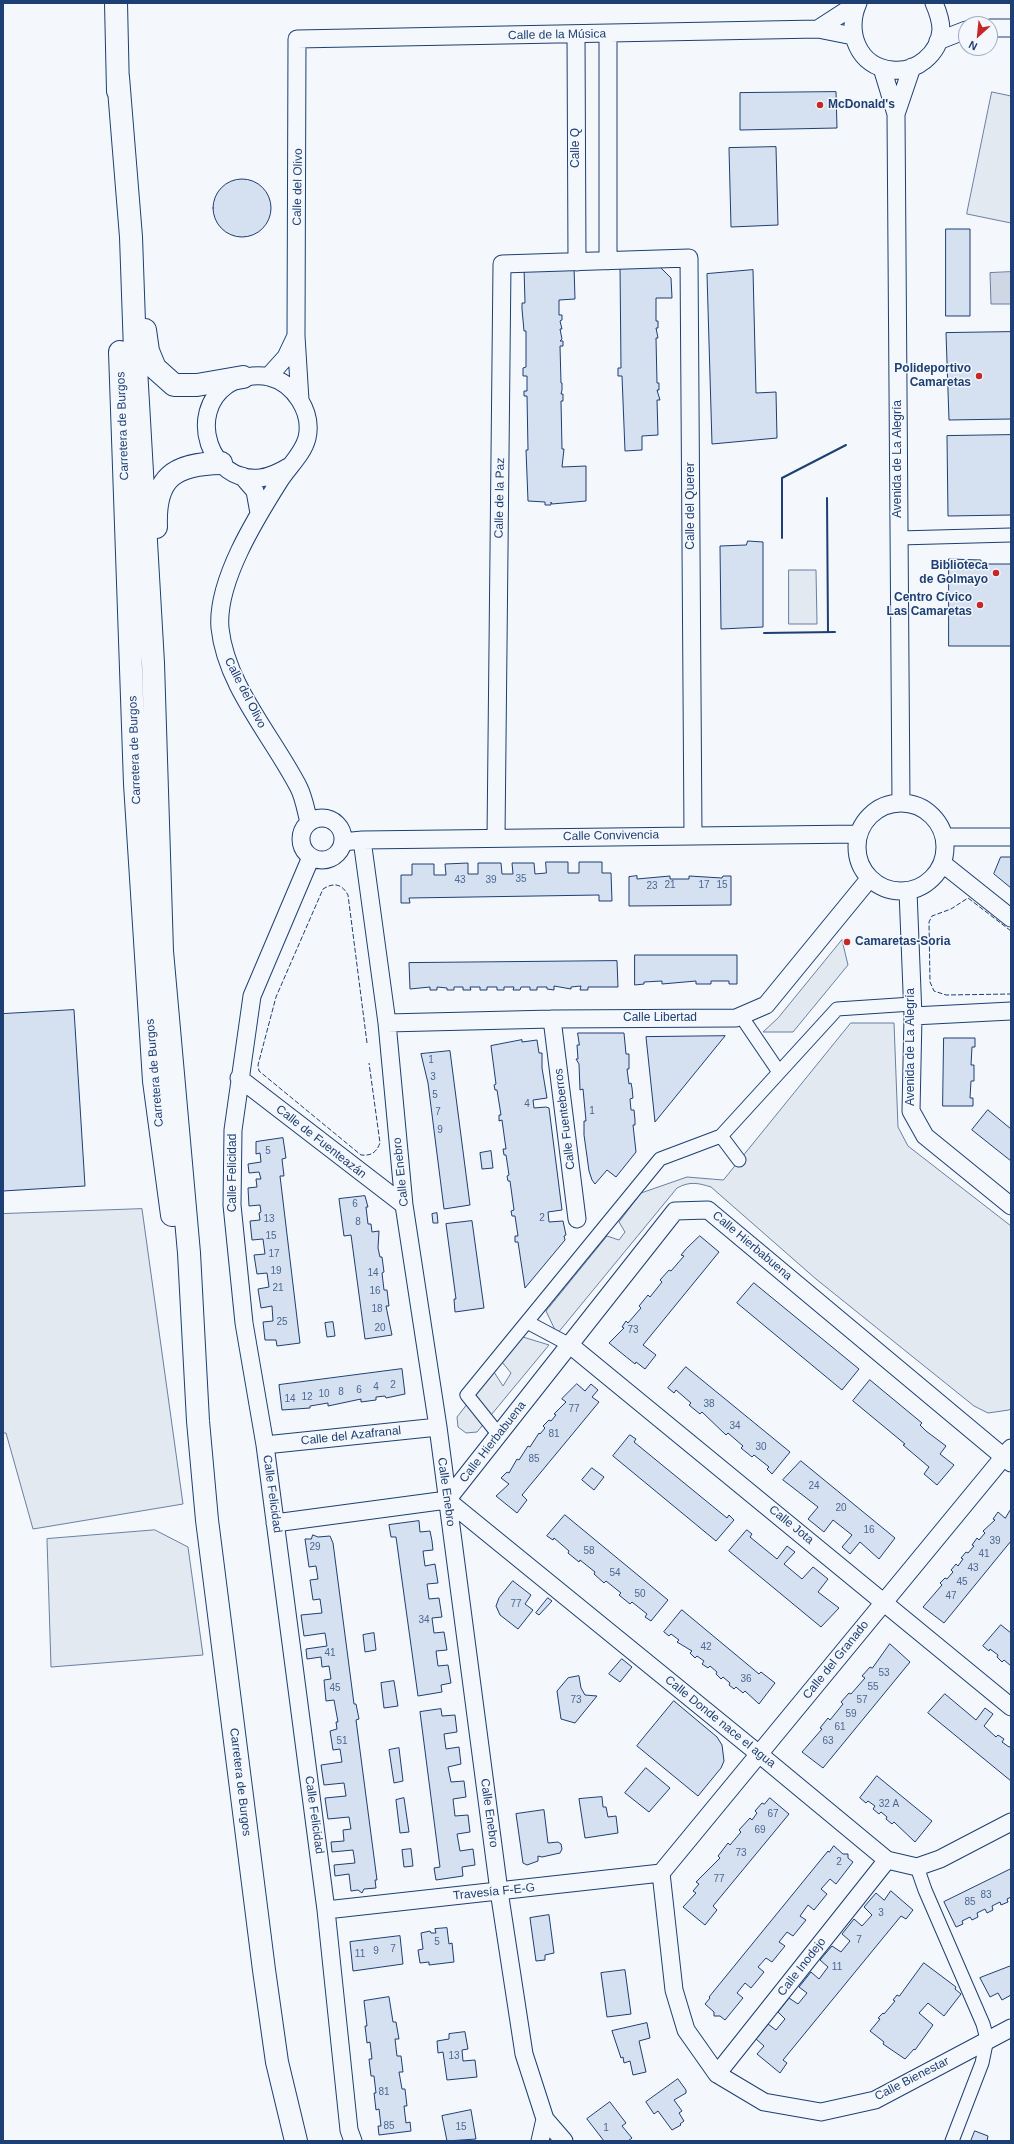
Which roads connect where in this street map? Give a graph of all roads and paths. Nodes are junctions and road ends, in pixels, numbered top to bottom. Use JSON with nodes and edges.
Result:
{"nodes":[{"id":1,"x":116,"y":3,"type":"edge"},
{"id":2,"x":858,"y":3,"type":"edge"},
{"id":3,"x":937,"y":10,"type":"edge"},
{"id":4,"x":958,"y":22,"type":"edge"},
{"id":5,"x":818,"y":28,"type":"junction"},
{"id":6,"x":998,"y":28,"type":"edge"},
{"id":7,"x":1011,"y":28,"type":"edge"},
{"id":8,"x":958,"y":33,"type":"edge"},
{"id":9,"x":576,"y":34,"type":"junction"},
{"id":10,"x":608,"y":34,"type":"junction"},
{"id":11,"x":853,"y":36,"type":"junction"},
{"id":12,"x":297,"y":39,"type":"joint"},
{"id":13,"x":938,"y":41,"type":"junction"},
{"id":14,"x":912,"y":67,"type":"junction"},
{"id":15,"x":882,"y":68,"type":"junction"},
{"id":16,"x":118,"y":77,"type":"junction"},
{"id":17,"x":896,"y":114,"type":"junction"},
{"id":18,"x":131,"y":237,"type":"junction"},
{"id":19,"x":608,"y":261,"type":"junction"},
{"id":20,"x":577,"y":262,"type":"junction"},
{"id":21,"x":296,"y":336,"type":"junction"},
{"id":22,"x":243,"y":377,"type":"junction"},
{"id":23,"x":268,"y":377,"type":"junction"},
{"id":24,"x":300,"y":400,"type":"junction"},
{"id":25,"x":221,"y":463,"type":"junction"},
{"id":26,"x":290,"y":466,"type":"junction"},
{"id":27,"x":242,"y":476,"type":"junction"},
{"id":28,"x":259,"y":513,"type":"junction"},
{"id":29,"x":1011,"y":535,"type":"edge"},
{"id":30,"x":899,"y":538,"type":"junction"},
{"id":31,"x":901,"y":803,"type":"junction"},
{"id":32,"x":309,"y":822,"type":"junction"},
{"id":33,"x":859,"y":834,"type":"junction"},
{"id":34,"x":693,"y":835,"type":"junction"},
{"id":35,"x":944,"y":837,"type":"junction"},
{"id":36,"x":1011,"y":837,"type":"edge"},
{"id":37,"x":496,"y":838,"type":"junction"},
{"id":38,"x":362,"y":840,"type":"junction"},
{"id":39,"x":343,"y":842,"type":"junction"},
{"id":40,"x":311,"y":857,"type":"junction"},
{"id":41,"x":942,"y":863,"type":"junction"},
{"id":42,"x":870,"y":878,"type":"junction"},
{"id":43,"x":908,"y":891,"type":"junction"},
{"id":44,"x":1011,"y":918,"type":"edge"},
{"id":45,"x":162,"y":951,"type":"junction"},
{"id":46,"x":913,"y":1010,"type":"junction"},
{"id":47,"x":1011,"y":1011,"type":"edge"},
{"id":48,"x":741,"y":1016,"type":"junction"},
{"id":49,"x":552,"y":1018,"type":"junction"},
{"id":50,"x":387,"y":1023,"type":"junction"},
{"id":51,"x":779,"y":1072,"type":"junction"},
{"id":52,"x":239,"y":1078,"type":"junction"},
{"id":53,"x":721,"y":1136,"type":"junction"},
{"id":54,"x":739,"y":1160,"type":"dead end"},
{"id":55,"x":404,"y":1205,"type":"junction"},
{"id":56,"x":1011,"y":1206,"type":"edge"},
{"id":57,"x":577,"y":1219,"type":"dead end"},
{"id":58,"x":527,"y":1322,"type":"junction"},
{"id":59,"x":570,"y":1344,"type":"junction"},
{"id":60,"x":198,"y":1421,"type":"junction"},
{"id":61,"x":438,"y":1427,"type":"junction"},
{"id":62,"x":498,"y":1435,"type":"junction"},
{"id":63,"x":265,"y":1445,"type":"junction"},
{"id":64,"x":1009,"y":1456,"type":"edge"},
{"id":65,"x":447,"y":1500,"type":"junction"},
{"id":66,"x":276,"y":1523,"type":"junction"},
{"id":67,"x":884,"y":1602,"type":"junction"},
{"id":68,"x":1011,"y":1707,"type":"edge"},
{"id":69,"x":760,"y":1754,"type":"junction"},
{"id":70,"x":1011,"y":1822,"type":"edge"},
{"id":71,"x":886,"y":1860,"type":"junction"},
{"id":72,"x":917,"y":1867,"type":"junction"},
{"id":73,"x":661,"y":1873,"type":"junction"},
{"id":74,"x":500,"y":1891,"type":"junction"},
{"id":75,"x":326,"y":1910,"type":"junction"},
{"id":76,"x":1011,"y":2028,"type":"edge"},
{"id":77,"x":987,"y":2040,"type":"junction"},
{"id":78,"x":717,"y":2074,"type":"junction"},
{"id":79,"x":546,"y":2119,"type":"junction"},
{"id":80,"x":296,"y":2141,"type":"edge"},
{"id":81,"x":353,"y":2141,"type":"edge"},
{"id":82,"x":540,"y":2141,"type":"edge"},
{"id":83,"x":564,"y":2141,"type":"edge"},
{"id":84,"x":952,"y":2141,"type":"edge"}],
"edges":[{"from":1,"to":16,"type":"highway","name":"Carretera de Burgos"},
{"from":2,"to":5,"type":"street","name":"Calle de la Música"},
{"from":2,"to":11,"type":"street"},
{"from":3,"to":4,"type":"street"},
{"from":3,"to":13,"type":"street"},
{"from":5,"to":10,"type":"street","name":"Calle de la Música"},
{"from":5,"to":11,"type":"street","name":"Calle de la Música"},
{"from":6,"to":7,"type":"street"},
{"from":8,"to":13,"type":"street"},
{"from":9,"to":10,"type":"street","name":"Calle de la Música"},
{"from":9,"to":12,"type":"street","name":"Calle de la Música"},
{"from":9,"to":20,"type":"street","name":"Calle Q"},
{"from":10,"to":19,"type":"street"},
{"from":11,"to":15,"type":"street"},
{"from":12,"to":21,"type":"street","name":"Calle del Olivo"},
{"from":13,"to":14,"type":"street"},
{"from":14,"to":15,"type":"street"},
{"from":14,"to":17,"type":"street","name":"Avenida de La Alegría"},
{"from":15,"to":17,"type":"street","name":"Avenida de La Alegría"},
{"from":16,"to":18,"type":"highway","name":"Carretera de Burgos"},
{"from":16,"to":60,"type":"highway","name":"Carretera de Burgos"},
{"from":17,"to":30,"type":"street","name":"Avenida de La Alegría"},
{"from":18,"to":22,"type":"highway"},
{"from":18,"to":45,"type":"highway","name":"Carretera de Burgos"},
{"from":19,"to":20,"type":"street","name":"Calle de la Paz"},
{"from":19,"to":34,"type":"street","name":"Calle del Querer"},
{"from":20,"to":37,"type":"street","name":"Calle de la Paz"},
{"from":21,"to":23,"type":"street","name":"Calle del Olivo"},
{"from":21,"to":24,"type":"street","name":"Calle del Olivo"},
{"from":22,"to":23,"type":"street"},
{"from":22,"to":25,"type":"street"},
{"from":23,"to":24,"type":"street"},
{"from":24,"to":26,"type":"street"},
{"from":25,"to":27,"type":"street"},
{"from":25,"to":45,"type":"highway"},
{"from":26,"to":27,"type":"street"},
{"from":26,"to":28,"type":"street","name":"Calle del Olivo"},
{"from":27,"to":28,"type":"street"},
{"from":28,"to":32,"type":"street","name":"Calle del Olivo"},
{"from":29,"to":30,"type":"street"},
{"from":30,"to":31,"type":"street","name":"Avenida de La Alegría"},
{"from":31,"to":33,"type":"street"},
{"from":31,"to":35,"type":"street"},
{"from":32,"to":39,"type":"street"},
{"from":32,"to":40,"type":"street"},
{"from":33,"to":34,"type":"street","name":"Calle Convivencia"},
{"from":33,"to":42,"type":"street"},
{"from":34,"to":37,"type":"street","name":"Calle Convivencia"},
{"from":35,"to":36,"type":"street"},
{"from":35,"to":41,"type":"street"},
{"from":37,"to":38,"type":"street","name":"Calle Convivencia"},
{"from":38,"to":39,"type":"street","name":"Calle Convivencia"},
{"from":38,"to":50,"type":"street","name":"Calle Enebro"},
{"from":39,"to":40,"type":"street"},
{"from":40,"to":52,"type":"street","name":"Calle Felicidad"},
{"from":41,"to":43,"type":"street"},
{"from":41,"to":44,"type":"street"},
{"from":42,"to":43,"type":"street"},
{"from":42,"to":48,"type":"street","name":"Calle Libertad"},
{"from":43,"to":46,"type":"street","name":"Avenida de La Alegría"},
{"from":45,"to":60,"type":"highway","name":"Carretera de Burgos"},
{"from":46,"to":47,"type":"street"},
{"from":46,"to":51,"type":"street"},
{"from":46,"to":56,"type":"street","name":"Avenida de La Alegría"},
{"from":48,"to":49,"type":"street","name":"Calle Libertad"},
{"from":48,"to":51,"type":"street"},
{"from":49,"to":50,"type":"street","name":"Calle Libertad"},
{"from":49,"to":57,"type":"street","name":"Calle Fuenteberros"},
{"from":50,"to":55,"type":"street","name":"Calle Enebro"},
{"from":51,"to":53,"type":"street"},
{"from":52,"to":55,"type":"street","name":"Calle de Fuenteazán"},
{"from":52,"to":63,"type":"street","name":"Calle Felicidad"},
{"from":53,"to":54,"type":"street"},
{"from":53,"to":58,"type":"street"},
{"from":55,"to":61,"type":"street","name":"Calle Enebro"},
{"from":58,"to":59,"type":"street"},
{"from":58,"to":62,"type":"street"},
{"from":59,"to":62,"type":"street","name":"Calle Hierbabuena"},
{"from":59,"to":64,"type":"street","name":"Calle Hierbabuena"},
{"from":59,"to":67,"type":"street","name":"Calle Jota"},
{"from":60,"to":80,"type":"highway","name":"Carretera de Burgos"},
{"from":61,"to":63,"type":"street","name":"Calle del Azafranal"},
{"from":61,"to":65,"type":"street","name":"Calle Enebro"},
{"from":62,"to":65,"type":"street","name":"Calle Hierbabuena"},
{"from":63,"to":66,"type":"street","name":"Calle Felicidad"},
{"from":64,"to":67,"type":"street","name":"Calle del Granado"},
{"from":65,"to":66,"type":"street"},
{"from":65,"to":69,"type":"street","name":"Calle Donde nace el agua"},
{"from":65,"to":74,"type":"street","name":"Calle Enebro"},
{"from":66,"to":75,"type":"street","name":"Calle Felicidad"},
{"from":67,"to":68,"type":"street","name":"Calle Jota"},
{"from":67,"to":69,"type":"street","name":"Calle del Granado"},
{"from":69,"to":71,"type":"street","name":"Calle Donde nace el agua"},
{"from":69,"to":73,"type":"street","name":"Calle del Granado"},
{"from":70,"to":72,"type":"street"},
{"from":71,"to":72,"type":"street","name":"Calle Donde nace el agua"},
{"from":71,"to":78,"type":"street","name":"Calle Inodejo"},
{"from":72,"to":77,"type":"street"},
{"from":73,"to":74,"type":"street","name":"Travesía F-E-G"},
{"from":73,"to":78,"type":"street","name":"Calle Bienestar"},
{"from":74,"to":75,"type":"street","name":"Travesía F-E-G"},
{"from":74,"to":79,"type":"street","name":"Calle Enebro"},
{"from":75,"to":81,"type":"street","name":"Calle Felicidad"},
{"from":76,"to":77,"type":"street","name":"Calle Bienestar"},
{"from":77,"to":78,"type":"street","name":"Calle Bienestar"},
{"from":77,"to":84,"type":"street"},
{"from":79,"to":82,"type":"street"},
{"from":79,"to":83,"type":"street"}]}
